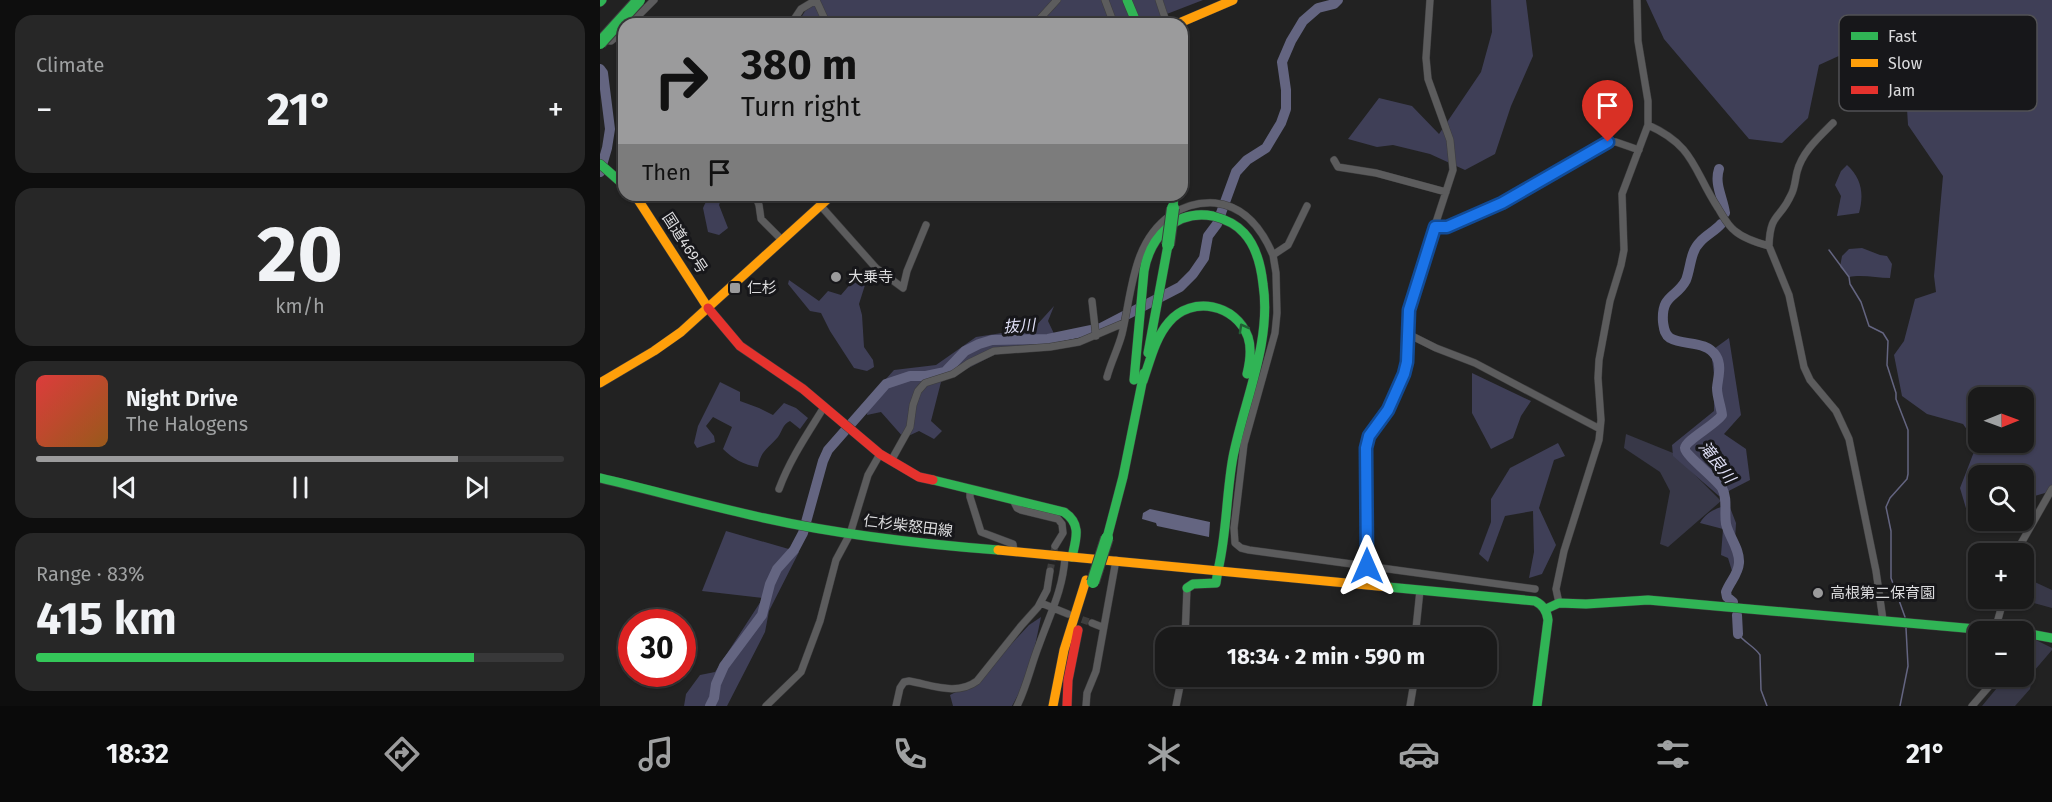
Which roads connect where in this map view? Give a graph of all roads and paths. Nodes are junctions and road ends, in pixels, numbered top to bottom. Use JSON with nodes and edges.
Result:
{"nodes":[{"id":1,"x":639,"y":0,"type":"edge"},
{"id":2,"x":654,"y":0,"type":"edge"},
{"id":3,"x":816,"y":0,"type":"edge"},
{"id":4,"x":1058,"y":0,"type":"edge"},
{"id":5,"x":1105,"y":0,"type":"edge"},
{"id":6,"x":1127,"y":0,"type":"edge"},
{"id":7,"x":1134,"y":0,"type":"edge"},
{"id":8,"x":1159,"y":0,"type":"edge"},
{"id":9,"x":1233,"y":0,"type":"edge"},
{"id":10,"x":1430,"y":0,"type":"edge"},
{"id":11,"x":1637,"y":0,"type":"edge"},
{"id":12,"x":622,"y":18,"type":"edge"},
{"id":13,"x":636,"y":18,"type":"edge"},
{"id":14,"x":795,"y":18,"type":"edge"},
{"id":15,"x":824,"y":18,"type":"edge"},
{"id":16,"x":1041,"y":18,"type":"edge"},
{"id":17,"x":1112,"y":18,"type":"edge"},
{"id":18,"x":1137,"y":18,"type":"edge"},
{"id":19,"x":1139,"y":18,"type":"edge"},
{"id":20,"x":1165,"y":18,"type":"edge"},
{"id":21,"x":1188,"y":19,"type":"edge"},
{"id":22,"x":618,"y":22,"type":"edge"},
{"id":23,"x":618,"y":35,"type":"edge"},
{"id":24,"x":600,"y":41,"type":"edge"},
{"id":25,"x":1833,"y":123,"type":"dead end"},
{"id":26,"x":1648,"y":125,"type":"junction"},
{"id":27,"x":1639,"y":150,"type":"junction"},
{"id":28,"x":1334,"y":160,"type":"dead end"},
{"id":29,"x":600,"y":164,"type":"edge"},
{"id":30,"x":618,"y":180,"type":"edge"},
{"id":31,"x":1446,"y":192,"type":"junction"},
{"id":32,"x":639,"y":201,"type":"edge"},
{"id":33,"x":757,"y":201,"type":"edge"},
{"id":34,"x":825,"y":201,"type":"edge"},
{"id":35,"x":1169,"y":204,"type":"edge"},
{"id":36,"x":820,"y":205,"type":"junction"},
{"id":37,"x":1306,"y":206,"type":"dead end"},
{"id":38,"x":926,"y":225,"type":"dead end"},
{"id":39,"x":1435,"y":227,"type":"junction"},
{"id":40,"x":782,"y":240,"type":"junction"},
{"id":41,"x":1769,"y":246,"type":"junction"},
{"id":42,"x":1273,"y":255,"type":"junction"},
{"id":43,"x":1092,"y":301,"type":"dead end"},
{"id":44,"x":708,"y":308,"type":"junction"},
{"id":45,"x":1124,"y":323,"type":"junction"},
{"id":46,"x":1145,"y":328,"type":"junction"},
{"id":47,"x":1096,"y":334,"type":"junction"},
{"id":48,"x":1408,"y":334,"type":"junction"},
{"id":49,"x":1107,"y":377,"type":"dead end"},
{"id":50,"x":1138,"y":381,"type":"junction"},
{"id":51,"x":600,"y":383,"type":"edge"},
{"id":52,"x":824,"y":406,"type":"junction"},
{"id":53,"x":1600,"y":429,"type":"junction"},
{"id":54,"x":880,"y":454,"type":"junction"},
{"id":55,"x":891,"y":461,"type":"junction"},
{"id":56,"x":600,"y":478,"type":"edge"},
{"id":57,"x":779,"y":489,"type":"dead end"},
{"id":58,"x":970,"y":489,"type":"junction"},
{"id":59,"x":2052,"y":489,"type":"edge"},
{"id":60,"x":1013,"y":500,"type":"junction"},
{"id":61,"x":2049,"y":504,"type":"edge"},
{"id":62,"x":850,"y":534,"type":"junction"},
{"id":63,"x":2022,"y":543,"type":"edge"},
{"id":64,"x":1055,"y":546,"type":"tunnel mouth"},
{"id":65,"x":1014,"y":552,"type":"junction"},
{"id":66,"x":1069,"y":557,"type":"junction"},
{"id":67,"x":1116,"y":560,"type":"junction"},
{"id":68,"x":1367,"y":566,"type":"junction"},
{"id":69,"x":1218,"y":570,"type":"junction"},
{"id":70,"x":1050,"y":571,"type":"tunnel mouth"},
{"id":71,"x":1090,"y":581,"type":"junction"},
{"id":72,"x":1366,"y":584,"type":"junction"},
{"id":73,"x":1187,"y":588,"type":"joint"},
{"id":74,"x":1534,"y":589,"type":"dead end"},
{"id":75,"x":1420,"y":590,"type":"junction"},
{"id":76,"x":1041,"y":603,"type":"junction"},
{"id":77,"x":1559,"y":603,"type":"junction"},
{"id":78,"x":1053,"y":609,"type":"junction"},
{"id":79,"x":1546,"y":609,"type":"junction"},
{"id":80,"x":1068,"y":614,"type":"tunnel mouth"},
{"id":81,"x":1883,"y":620,"type":"junction"},
{"id":82,"x":1092,"y":623,"type":"tunnel mouth"},
{"id":83,"x":1102,"y":627,"type":"junction"},
{"id":84,"x":1185,"y":627,"type":"edge"},
{"id":85,"x":1416,"y":627,"type":"edge"},
{"id":86,"x":1968,"y":628,"type":"edge"},
{"id":87,"x":2034,"y":637,"type":"edge"},
{"id":88,"x":2052,"y":638,"type":"edge"},
{"id":89,"x":1180,"y":687,"type":"edge"},
{"id":90,"x":1413,"y":687,"type":"edge"},
{"id":91,"x":1988,"y":687,"type":"edge"},
{"id":92,"x":766,"y":706,"type":"edge"},
{"id":93,"x":896,"y":706,"type":"edge"},
{"id":94,"x":1017,"y":706,"type":"edge"},
{"id":95,"x":1053,"y":706,"type":"edge"},
{"id":96,"x":1067,"y":706,"type":"edge"},
{"id":97,"x":1086,"y":706,"type":"edge"},
{"id":98,"x":1176,"y":706,"type":"edge"},
{"id":99,"x":1410,"y":706,"type":"edge"},
{"id":100,"x":1538,"y":706,"type":"edge"},
{"id":101,"x":1972,"y":706,"type":"edge"}],
"edges":[{"from":1,"to":12,"type":"main road","bridge":true},
{"from":2,"to":13,"type":"street"},
{"from":3,"to":14,"type":"street"},
{"from":3,"to":15,"type":"street"},
{"from":4,"to":16,"type":"street"},
{"from":5,"to":17,"type":"street"},
{"from":6,"to":18,"type":"main road"},
{"from":7,"to":19,"type":"main road"},
{"from":8,"to":20,"type":"street"},
{"from":9,"to":21,"type":"main road"},
{"from":10,"to":31,"type":"street"},
{"from":11,"to":26,"type":"street"},
{"from":22,"to":24,"type":"main road","bridge":true},
{"from":23,"to":24,"type":"street"},
{"from":25,"to":41,"type":"street"},
{"from":26,"to":27,"type":"street"},
{"from":26,"to":41,"type":"street"},
{"from":27,"to":39,"type":"street"},
{"from":27,"to":53,"type":"street"},
{"from":28,"to":31,"type":"street"},
{"from":29,"to":30,"type":"main road"},
{"from":31,"to":39,"type":"street"},
{"from":32,"to":44,"type":"main road","name":"国道469号"},
{"from":33,"to":40,"type":"street"},
{"from":34,"to":36,"type":"main road"},
{"from":35,"to":46,"type":"main road"},
{"from":36,"to":38,"type":"street"},
{"from":36,"to":40,"type":"main road"},
{"from":37,"to":42,"type":"street"},
{"from":39,"to":48,"type":"street"},
{"from":40,"to":44,"type":"main road"},
{"from":41,"to":81,"type":"street"},
{"from":42,"to":45,"type":"street"},
{"from":42,"to":68,"type":"street"},
{"from":43,"to":47,"type":"street"},
{"from":44,"to":51,"type":"main road"},
{"from":44,"to":52,"type":"main road","name":"国道469号"},
{"from":45,"to":47,"type":"street"},
{"from":45,"to":49,"type":"street"},
{"from":46,"to":50,"type":"main road"},
{"from":46,"to":69,"type":"main road"},
{"from":47,"to":55,"type":"street"},
{"from":48,"to":53,"type":"street"},
{"from":48,"to":68,"type":"street"},
{"from":69,"to":50,"type":"main road","one_way":true},
{"from":50,"to":71,"type":"main road","bridge":true},
{"from":52,"to":54,"type":"main road","name":"国道469号"},
{"from":52,"to":57,"type":"street"},
{"from":53,"to":77,"type":"street"},
{"from":54,"to":55,"type":"main road","name":"国道469号"},
{"from":54,"to":62,"type":"street"},
{"from":55,"to":58,"type":"main road","name":"国道469号"},
{"from":56,"to":62,"type":"main road","name":"仁杉柴怒田線"},
{"from":58,"to":60,"type":"main road","name":"国道469号"},
{"from":58,"to":65,"type":"street"},
{"from":59,"to":61,"type":"street"},
{"from":60,"to":64,"type":"street"},
{"from":60,"to":66,"type":"main road","name":"国道469号"},
{"from":61,"to":63,"type":"street"},
{"from":62,"to":65,"type":"main road","name":"仁杉柴怒田線"},
{"from":62,"to":92,"type":"street"},
{"from":65,"to":66,"type":"main road","name":"仁杉柴怒田線"},
{"from":66,"to":67,"type":"main road","name":"仁杉柴怒田線"},
{"from":66,"to":78,"type":"street"},
{"from":67,"to":69,"type":"main road","name":"仁杉柴怒田線"},
{"from":67,"to":83,"type":"street"},
{"from":68,"to":72,"type":"street"},
{"from":68,"to":74,"type":"street"},
{"from":69,"to":72,"type":"main road","name":"仁杉柴怒田線"},
{"from":69,"to":73,"type":"main road"},
{"from":70,"to":76,"type":"street"},
{"from":71,"to":95,"type":"main road"},
{"from":71,"to":96,"type":"main road"},
{"from":72,"to":75,"type":"main road","name":"仁杉柴怒田線"},
{"from":73,"to":84,"type":"street"},
{"from":75,"to":79,"type":"main road","name":"仁杉柴怒田線"},
{"from":75,"to":85,"type":"street"},
{"from":76,"to":78,"type":"street"},
{"from":76,"to":93,"type":"street"},
{"from":77,"to":79,"type":"main road"},
{"from":77,"to":81,"type":"main road"},
{"from":78,"to":80,"type":"street"},
{"from":78,"to":94,"type":"street"},
{"from":79,"to":100,"type":"main road"},
{"from":81,"to":86,"type":"main road"},
{"from":82,"to":83,"type":"street"},
{"from":83,"to":97,"type":"street"},
{"from":87,"to":88,"type":"main road"},
{"from":89,"to":98,"type":"street"},
{"from":90,"to":99,"type":"street"},
{"from":91,"to":101,"type":"street"}]}
